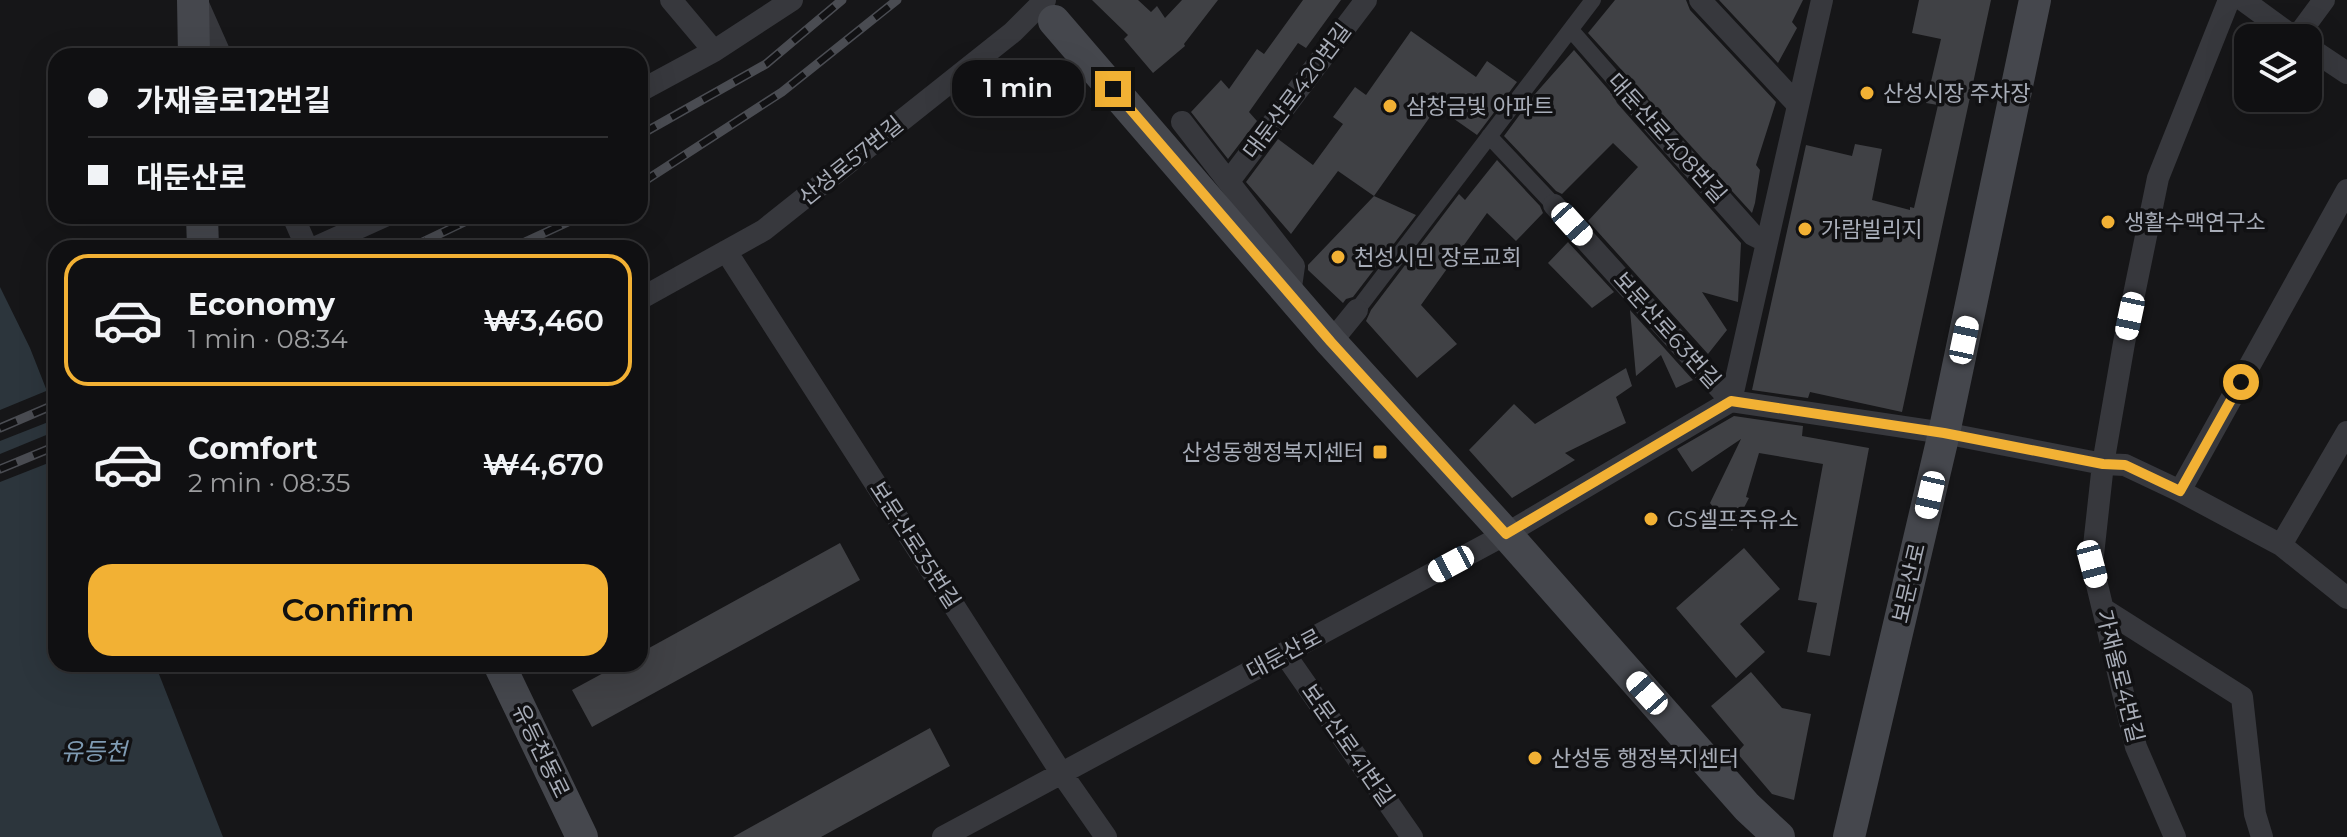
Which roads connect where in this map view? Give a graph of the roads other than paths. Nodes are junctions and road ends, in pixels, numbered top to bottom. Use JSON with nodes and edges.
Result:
{"nodes":[{"id":1,"x":194,"y":0,"type":"edge"},
{"id":2,"x":671,"y":0,"type":"edge"},
{"id":3,"x":792,"y":0,"type":"edge"},
{"id":4,"x":1366,"y":0,"type":"edge"},
{"id":5,"x":1593,"y":0,"type":"edge"},
{"id":6,"x":1700,"y":0,"type":"edge"},
{"id":7,"x":1822,"y":0,"type":"edge"},
{"id":8,"x":2035,"y":0,"type":"edge"},
{"id":9,"x":2229,"y":0,"type":"edge"},
{"id":10,"x":2243,"y":0,"type":"edge"},
{"id":11,"x":2324,"y":0,"type":"edge"},
{"id":12,"x":1049,"y":11,"type":"edge"},
{"id":13,"x":2276,"y":24,"type":"edge"},
{"id":14,"x":2306,"y":24,"type":"edge"},
{"id":15,"x":1571,"y":30,"type":"junction"},
{"id":16,"x":194,"y":48,"type":"edge"},
{"id":17,"x":217,"y":48,"type":"edge"},
{"id":18,"x":714,"y":51,"type":"junction"},
{"id":19,"x":2322,"y":56,"type":"edge"},
{"id":20,"x":2347,"y":73,"type":"edge"},
{"id":21,"x":648,"y":87,"type":"edge"},
{"id":22,"x":1627,"y":94,"type":"joint"},
{"id":23,"x":1798,"y":105,"type":"junction"},
{"id":24,"x":1182,"y":122,"type":"dead end"},
{"id":25,"x":1489,"y":136,"type":"junction"},
{"id":26,"x":1229,"y":181,"type":"junction"},
{"id":27,"x":2347,"y":190,"type":"edge"},
{"id":28,"x":1554,"y":205,"type":"joint"},
{"id":29,"x":367,"y":224,"type":"edge"},
{"id":30,"x":332,"y":240,"type":"edge"},
{"id":31,"x":1767,"y":242,"type":"junction"},
{"id":32,"x":726,"y":251,"type":"junction"},
{"id":33,"x":1290,"y":294,"type":"junction"},
{"id":34,"x":648,"y":295,"type":"edge"},
{"id":35,"x":1357,"y":310,"type":"joint"},
{"id":36,"x":1331,"y":342,"type":"junction"},
{"id":37,"x":1731,"y":401,"type":"junction"},
{"id":38,"x":2347,"y":432,"type":"edge"},
{"id":39,"x":1944,"y":433,"type":"junction"},
{"id":40,"x":2103,"y":464,"type":"junction"},
{"id":41,"x":2180,"y":491,"type":"junction"},
{"id":42,"x":1506,"y":534,"type":"junction"},
{"id":43,"x":2281,"y":545,"type":"junction"},
{"id":44,"x":2347,"y":598,"type":"edge"},
{"id":45,"x":2105,"y":610,"type":"junction"},
{"id":46,"x":1284,"y":653,"type":"junction"},
{"id":47,"x":503,"y":672,"type":"edge"},
{"id":48,"x":1062,"y":774,"type":"junction"},
{"id":49,"x":582,"y":837,"type":"edge"},
{"id":50,"x":943,"y":837,"type":"edge"},
{"id":51,"x":1106,"y":837,"type":"edge"},
{"id":52,"x":1412,"y":837,"type":"edge"},
{"id":53,"x":1779,"y":837,"type":"edge"},
{"id":54,"x":1849,"y":837,"type":"edge"},
{"id":55,"x":2175,"y":837,"type":"edge"},
{"id":56,"x":2262,"y":837,"type":"edge"}],
"edges":[{"from":1,"to":16,"type":"main road"},
{"from":1,"to":17,"type":"street"},
{"from":2,"to":18,"type":"street"},
{"from":3,"to":18,"type":"street"},
{"from":4,"to":26,"type":"street","name":"대둔산로420번길"},
{"from":5,"to":15,"type":"street"},
{"from":6,"to":23,"type":"street"},
{"from":7,"to":23,"type":"street"},
{"from":8,"to":39,"type":"main road","name":"보문산로"},
{"from":9,"to":40,"type":"street","name":"가재울로4번길"},
{"from":10,"to":13,"type":"street"},
{"from":11,"to":14,"type":"street"},
{"from":12,"to":32,"type":"street","name":"산성로57번길"},
{"from":12,"to":33,"type":"main road"},
{"from":15,"to":22,"type":"street","name":"대둔산로408번길"},
{"from":15,"to":25,"type":"street"},
{"from":18,"to":21,"type":"street"},
{"from":19,"to":20,"type":"street"},
{"from":22,"to":31,"type":"street","name":"대둔산로408번길"},
{"from":23,"to":31,"type":"street"},
{"from":24,"to":26,"type":"street"},
{"from":25,"to":28,"type":"street","name":"보문산로63번길"},
{"from":25,"to":35,"type":"street"},
{"from":26,"to":33,"type":"street"},
{"from":27,"to":41,"type":"street"},
{"from":28,"to":37,"type":"street","name":"보문산로63번길"},
{"from":29,"to":30,"type":"street"},
{"from":31,"to":37,"type":"street"},
{"from":32,"to":34,"type":"street","name":"산성로57번길"},
{"from":32,"to":48,"type":"street","name":"보문산로35번길"},
{"from":33,"to":36,"type":"main road"},
{"from":35,"to":36,"type":"street"},
{"from":36,"to":42,"type":"main road"},
{"from":37,"to":39,"type":"street","name":"보문산로63번길"},
{"from":37,"to":42,"type":"street"},
{"from":38,"to":43,"type":"street"},
{"from":39,"to":40,"type":"street","name":"보문산로63번길"},
{"from":39,"to":54,"type":"main road","name":"보문산로"},
{"from":40,"to":41,"type":"street","name":"보문산로63번길"},
{"from":40,"to":45,"type":"street","name":"가재울로4번길"},
{"from":41,"to":43,"type":"street","name":"보문산로63번길"},
{"from":42,"to":46,"type":"street","name":"대둔산로"},
{"from":42,"to":53,"type":"main road"},
{"from":43,"to":44,"type":"street","name":"보문산로63번길"},
{"from":45,"to":55,"type":"street","name":"가재울로4번길"},
{"from":45,"to":56,"type":"street"},
{"from":46,"to":48,"type":"street","name":"대둔산로"},
{"from":46,"to":52,"type":"street","name":"보문산로41번길"},
{"from":47,"to":49,"type":"main road","name":"유등천동로"},
{"from":48,"to":50,"type":"street","name":"대둔산로"},
{"from":48,"to":51,"type":"street","name":"보문산로35번길"}]}
